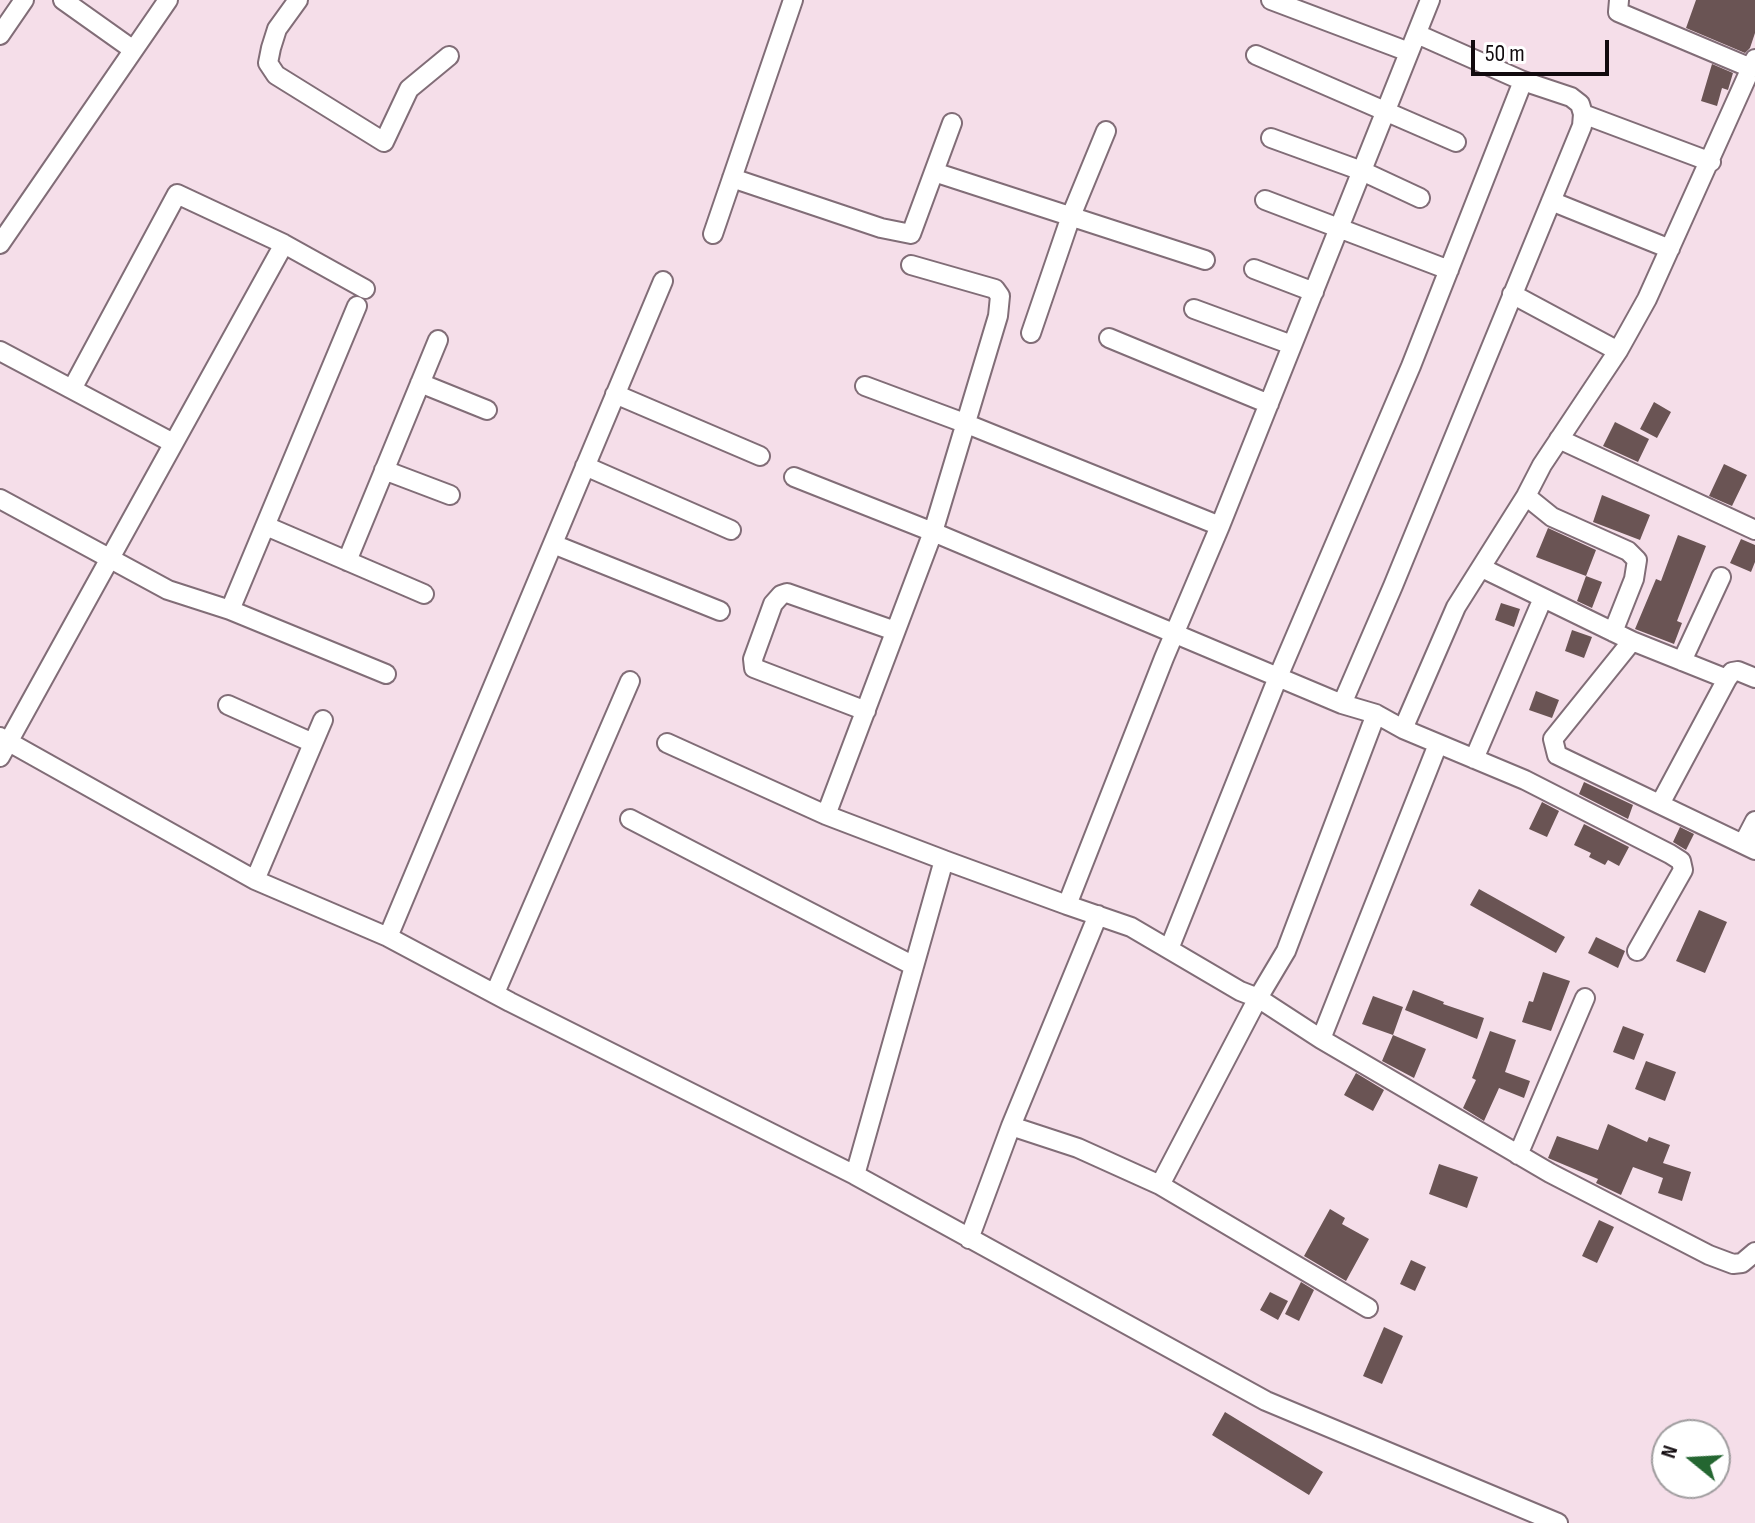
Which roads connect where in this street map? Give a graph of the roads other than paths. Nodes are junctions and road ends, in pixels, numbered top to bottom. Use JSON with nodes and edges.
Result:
{"nodes":[{"id":1,"x":24,"y":0,"type":"edge"},
{"id":2,"x":63,"y":0,"type":"edge"},
{"id":3,"x":168,"y":0,"type":"edge"},
{"id":4,"x":298,"y":0,"type":"edge"},
{"id":5,"x":793,"y":0,"type":"edge"},
{"id":6,"x":1271,"y":0,"type":"edge"},
{"id":7,"x":1430,"y":0,"type":"edge"},
{"id":8,"x":1619,"y":0,"type":"edge"},
{"id":9,"x":1417,"y":34,"type":"junction"},
{"id":10,"x":0,"y":35,"type":"edge"},
{"id":11,"x":132,"y":49,"type":"junction"},
{"id":12,"x":1409,"y":52,"type":"junction"},
{"id":13,"x":1256,"y":55,"type":"dead end"},
{"id":14,"x":449,"y":56,"type":"dead end"},
{"id":15,"x":1752,"y":74,"type":"edge"},
{"id":16,"x":1523,"y":81,"type":"junction"},
{"id":17,"x":1386,"y":110,"type":"junction"},
{"id":18,"x":1583,"y":114,"type":"junction"},
{"id":19,"x":952,"y":123,"type":"dead end"},
{"id":20,"x":1106,"y":131,"type":"dead end"},
{"id":21,"x":1271,"y":138,"type":"dead end"},
{"id":22,"x":1456,"y":142,"type":"dead end"},
{"id":23,"x":1711,"y":162,"type":"junction"},
{"id":24,"x":1362,"y":171,"type":"junction"},
{"id":25,"x":934,"y":172,"type":"junction"},
{"id":26,"x":732,"y":178,"type":"junction"},
{"id":27,"x":1420,"y":198,"type":"dead end"},
{"id":28,"x":1265,"y":200,"type":"dead end"},
{"id":29,"x":1551,"y":201,"type":"junction"},
{"id":30,"x":1071,"y":216,"type":"junction"},
{"id":31,"x":1339,"y":228,"type":"junction"},
{"id":32,"x":713,"y":234,"type":"dead end"},
{"id":33,"x":0,"y":244,"type":"edge"},
{"id":34,"x":284,"y":244,"type":"junction"},
{"id":35,"x":1670,"y":249,"type":"junction"},
{"id":36,"x":1205,"y":260,"type":"dead end"},
{"id":37,"x":911,"y":265,"type":"dead end"},
{"id":38,"x":1254,"y":269,"type":"dead end"},
{"id":39,"x":1449,"y":270,"type":"junction"},
{"id":40,"x":663,"y":281,"type":"dead end"},
{"id":41,"x":1314,"y":292,"type":"junction"},
{"id":42,"x":1512,"y":294,"type":"junction"},
{"id":43,"x":1194,"y":309,"type":"dead end"},
{"id":44,"x":1031,"y":333,"type":"dead end"},
{"id":45,"x":1109,"y":338,"type":"dead end"},
{"id":46,"x":438,"y":340,"type":"dead end"},
{"id":47,"x":1292,"y":345,"type":"junction"},
{"id":48,"x":0,"y":351,"type":"edge"},
{"id":49,"x":1618,"y":351,"type":"junction"},
{"id":50,"x":420,"y":383,"type":"junction"},
{"id":51,"x":865,"y":386,"type":"dead end"},
{"id":52,"x":72,"y":389,"type":"junction"},
{"id":53,"x":615,"y":394,"type":"junction"},
{"id":54,"x":1269,"y":404,"type":"junction"},
{"id":55,"x":487,"y":410,"type":"dead end"},
{"id":56,"x":967,"y":424,"type":"junction"},
{"id":57,"x":1559,"y":439,"type":"junction"},
{"id":58,"x":173,"y":443,"type":"junction"},
{"id":59,"x":760,"y":456,"type":"dead end"},
{"id":60,"x":585,"y":466,"type":"junction"},
{"id":61,"x":384,"y":470,"type":"junction"},
{"id":62,"x":794,"y":477,"type":"dead end"},
{"id":63,"x":450,"y":495,"type":"dead end"},
{"id":64,"x":1526,"y":496,"type":"junction"},
{"id":65,"x":0,"y":499,"type":"edge"},
{"id":66,"x":266,"y":526,"type":"junction"},
{"id":67,"x":1220,"y":526,"type":"junction"},
{"id":68,"x":731,"y":530,"type":"dead end"},
{"id":69,"x":1755,"y":530,"type":"edge"},
{"id":70,"x":933,"y":532,"type":"junction"},
{"id":71,"x":553,"y":544,"type":"junction"},
{"id":72,"x":109,"y":559,"type":"junction"},
{"id":73,"x":347,"y":561,"type":"junction"},
{"id":74,"x":1482,"y":568,"type":"junction"},
{"id":75,"x":1721,"y":577,"type":"dead end"},
{"id":76,"x":424,"y":594,"type":"dead end"},
{"id":77,"x":1543,"y":598,"type":"junction"},
{"id":78,"x":230,"y":610,"type":"junction"},
{"id":79,"x":720,"y":611,"type":"dead end"},
{"id":80,"x":895,"y":631,"type":"junction"},
{"id":81,"x":1613,"y":632,"type":"junction"},
{"id":82,"x":1175,"y":634,"type":"junction"},
{"id":83,"x":1632,"y":641,"type":"junction"},
{"id":84,"x":1682,"y":661,"type":"junction"},
{"id":85,"x":386,"y":674,"type":"dead end"},
{"id":86,"x":1278,"y":677,"type":"junction"},
{"id":87,"x":1755,"y":678,"type":"edge"},
{"id":88,"x":1727,"y":679,"type":"junction"},
{"id":89,"x":630,"y":681,"type":"dead end"},
{"id":90,"x":1342,"y":704,"type":"junction"},
{"id":91,"x":228,"y":705,"type":"dead end"},
{"id":92,"x":866,"y":711,"type":"junction"},
{"id":93,"x":1376,"y":714,"type":"junction"},
{"id":94,"x":323,"y":720,"type":"dead end"},
{"id":95,"x":1403,"y":729,"type":"junction"},
{"id":96,"x":313,"y":743,"type":"junction"},
{"id":97,"x":667,"y":743,"type":"dead end"},
{"id":98,"x":1438,"y":744,"type":"junction"},
{"id":99,"x":3,"y":746,"type":"edge"},
{"id":100,"x":1474,"y":759,"type":"junction"},
{"id":101,"x":1660,"y":804,"type":"junction"},
{"id":102,"x":826,"y":815,"type":"junction"},
{"id":103,"x":630,"y":819,"type":"dead end"},
{"id":104,"x":1755,"y":821,"type":"edge"},
{"id":105,"x":1749,"y":847,"type":"edge"},
{"id":106,"x":944,"y":860,"type":"junction"},
{"id":107,"x":255,"y":880,"type":"junction"},
{"id":108,"x":1067,"y":905,"type":"junction"},
{"id":109,"x":1098,"y":915,"type":"junction"},
{"id":110,"x":388,"y":937,"type":"junction"},
{"id":111,"x":1169,"y":949,"type":"junction"},
{"id":112,"x":1637,"y":951,"type":"dead end"},
{"id":113,"x":914,"y":966,"type":"junction"},
{"id":114,"x":495,"y":993,"type":"junction"},
{"id":115,"x":1258,"y":998,"type":"junction"},
{"id":116,"x":1585,"y":998,"type":"dead end"},
{"id":117,"x":1321,"y":1039,"type":"junction"},
{"id":118,"x":1011,"y":1126,"type":"junction"},
{"id":119,"x":1518,"y":1155,"type":"junction"},
{"id":120,"x":855,"y":1175,"type":"junction"},
{"id":121,"x":1160,"y":1185,"type":"junction"},
{"id":122,"x":969,"y":1239,"type":"junction"},
{"id":123,"x":1755,"y":1252,"type":"edge"},
{"id":124,"x":1368,"y":1308,"type":"dead end"},
{"id":125,"x":1558,"y":1523,"type":"edge"}],
"edges":[{"from":1,"to":10,"type":"street"},
{"from":2,"to":11,"type":"street"},
{"from":3,"to":11,"type":"street"},
{"from":4,"to":14,"type":"street"},
{"from":5,"to":26,"type":"street"},
{"from":6,"to":12,"type":"street"},
{"from":7,"to":9,"type":"street"},
{"from":8,"to":15,"type":"street"},
{"from":9,"to":12,"type":"street"},
{"from":9,"to":16,"type":"street"},
{"from":11,"to":33,"type":"street"},
{"from":12,"to":17,"type":"street"},
{"from":13,"to":17,"type":"street"},
{"from":15,"to":23,"type":"street"},
{"from":16,"to":18,"type":"street"},
{"from":16,"to":39,"type":"street"},
{"from":17,"to":22,"type":"street"},
{"from":17,"to":24,"type":"street"},
{"from":18,"to":23,"type":"street"},
{"from":18,"to":29,"type":"street"},
{"from":19,"to":25,"type":"street"},
{"from":20,"to":30,"type":"street"},
{"from":21,"to":24,"type":"street"},
{"from":23,"to":35,"type":"street"},
{"from":24,"to":27,"type":"street"},
{"from":24,"to":31,"type":"street"},
{"from":25,"to":26,"type":"street"},
{"from":25,"to":30,"type":"street"},
{"from":26,"to":32,"type":"street"},
{"from":28,"to":31,"type":"street"},
{"from":29,"to":35,"type":"street"},
{"from":29,"to":42,"type":"street"},
{"from":30,"to":36,"type":"street"},
{"from":30,"to":44,"type":"street"},
{"from":31,"to":39,"type":"street"},
{"from":31,"to":41,"type":"street"},
{"from":34,"to":52,"type":"street"},
{"from":34,"to":58,"type":"street"},
{"from":34,"to":66,"type":"street"},
{"from":35,"to":49,"type":"street"},
{"from":37,"to":56,"type":"street"},
{"from":38,"to":41,"type":"street"},
{"from":39,"to":86,"type":"street"},
{"from":40,"to":53,"type":"street"},
{"from":41,"to":47,"type":"street"},
{"from":42,"to":49,"type":"street"},
{"from":42,"to":90,"type":"street"},
{"from":43,"to":47,"type":"street"},
{"from":45,"to":54,"type":"street"},
{"from":46,"to":50,"type":"street"},
{"from":47,"to":54,"type":"street"},
{"from":48,"to":52,"type":"street"},
{"from":49,"to":57,"type":"street"},
{"from":50,"to":55,"type":"street"},
{"from":50,"to":61,"type":"street"},
{"from":51,"to":56,"type":"street"},
{"from":52,"to":58,"type":"street"},
{"from":53,"to":59,"type":"street"},
{"from":53,"to":60,"type":"street"},
{"from":54,"to":67,"type":"street"},
{"from":56,"to":67,"type":"street"},
{"from":56,"to":70,"type":"street"},
{"from":57,"to":64,"type":"street"},
{"from":57,"to":69,"type":"street"},
{"from":58,"to":72,"type":"street"},
{"from":60,"to":68,"type":"street"},
{"from":60,"to":71,"type":"street"},
{"from":61,"to":63,"type":"street"},
{"from":61,"to":73,"type":"street"},
{"from":62,"to":70,"type":"street"},
{"from":64,"to":74,"type":"street"},
{"from":64,"to":81,"type":"street"},
{"from":65,"to":72,"type":"street"},
{"from":66,"to":73,"type":"street"},
{"from":66,"to":78,"type":"street"},
{"from":67,"to":82,"type":"street"},
{"from":70,"to":80,"type":"street"},
{"from":70,"to":82,"type":"street"},
{"from":71,"to":79,"type":"street"},
{"from":71,"to":110,"type":"street"},
{"from":72,"to":78,"type":"street"},
{"from":72,"to":99,"type":"street"},
{"from":73,"to":76,"type":"street"},
{"from":74,"to":77,"type":"street"},
{"from":74,"to":95,"type":"street"},
{"from":75,"to":84,"type":"street"},
{"from":77,"to":81,"type":"street"},
{"from":77,"to":100,"type":"street"},
{"from":78,"to":85,"type":"street"},
{"from":80,"to":92,"type":"street"},
{"from":80,"to":92,"type":"street"},
{"from":81,"to":83,"type":"street"},
{"from":82,"to":86,"type":"street"},
{"from":82,"to":108,"type":"street"},
{"from":83,"to":84,"type":"street"},
{"from":83,"to":101,"type":"street"},
{"from":84,"to":88,"type":"street"},
{"from":86,"to":90,"type":"street"},
{"from":86,"to":111,"type":"street"},
{"from":87,"to":88,"type":"street"},
{"from":88,"to":101,"type":"street"},
{"from":89,"to":114,"type":"street"},
{"from":90,"to":93,"type":"street"},
{"from":91,"to":96,"type":"street"},
{"from":92,"to":102,"type":"street"},
{"from":93,"to":95,"type":"street"},
{"from":93,"to":115,"type":"street"},
{"from":94,"to":96,"type":"street"},
{"from":95,"to":98,"type":"street"},
{"from":96,"to":107,"type":"street"},
{"from":97,"to":102,"type":"street"},
{"from":98,"to":100,"type":"street"},
{"from":98,"to":117,"type":"street"},
{"from":99,"to":107,"type":"street"},
{"from":100,"to":112,"type":"street"},
{"from":101,"to":105,"type":"street"},
{"from":102,"to":106,"type":"street"},
{"from":103,"to":113,"type":"street"},
{"from":104,"to":105,"type":"street"},
{"from":106,"to":108,"type":"street"},
{"from":106,"to":113,"type":"street"},
{"from":107,"to":110,"type":"street"},
{"from":108,"to":109,"type":"street"},
{"from":109,"to":111,"type":"street"},
{"from":109,"to":118,"type":"street"},
{"from":110,"to":114,"type":"street"},
{"from":111,"to":115,"type":"street"},
{"from":113,"to":120,"type":"street"},
{"from":114,"to":120,"type":"street"},
{"from":115,"to":117,"type":"street"},
{"from":115,"to":121,"type":"street"},
{"from":116,"to":119,"type":"street"},
{"from":117,"to":119,"type":"street"},
{"from":118,"to":121,"type":"street"},
{"from":118,"to":122,"type":"street"},
{"from":119,"to":123,"type":"street"},
{"from":120,"to":122,"type":"street"},
{"from":121,"to":124,"type":"street"},
{"from":122,"to":125,"type":"street"}]}
